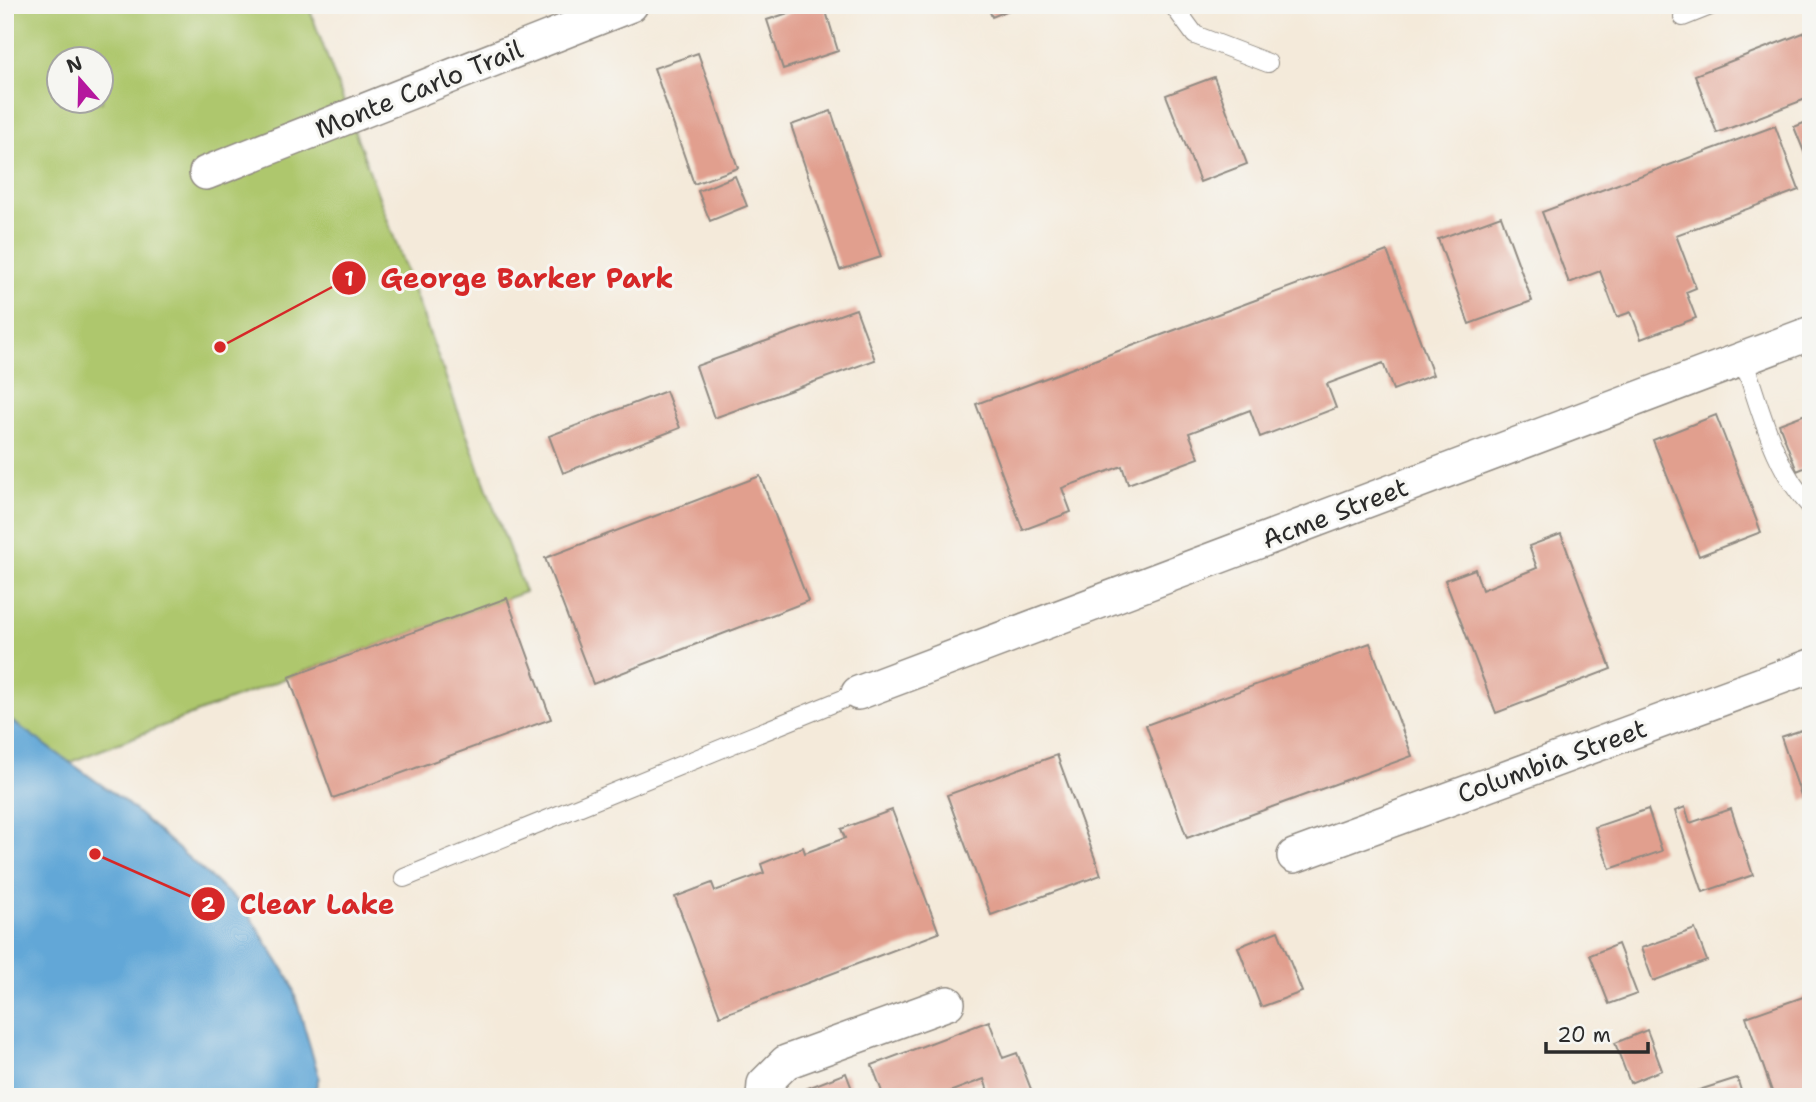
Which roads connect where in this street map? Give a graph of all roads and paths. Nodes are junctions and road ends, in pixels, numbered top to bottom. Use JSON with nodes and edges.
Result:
{"nodes":[{"id":1,"x":631,"y":5,"type":"edge"},
{"id":2,"x":1173,"y":5,"type":"edge"},
{"id":3,"x":1713,"y":5,"type":"edge"},
{"id":4,"x":1683,"y":16,"type":"dead end"},
{"id":5,"x":1268,"y":63,"type":"dead end"},
{"id":6,"x":206,"y":173,"type":"dead end"},
{"id":7,"x":1811,"y":334,"type":"edge"},
{"id":8,"x":1743,"y":359,"type":"junction"},
{"id":9,"x":1811,"y":507,"type":"edge"},
{"id":10,"x":1811,"y":666,"type":"edge"},
{"id":11,"x":858,"y":694,"type":"joint"},
{"id":12,"x":1294,"y":856,"type":"dead end"},
{"id":13,"x":404,"y":878,"type":"dead end"},
{"id":14,"x":948,"y":1003,"type":"dead end"},
{"id":15,"x":764,"y":1090,"type":"edge"}],
"edges":[{"from":1,"to":6,"type":"street","name":"Monte Carlo Trail"},
{"from":2,"to":5,"type":"lane"},
{"from":3,"to":4,"type":"lane"},
{"from":7,"to":8,"type":"street","name":"Acme Street"},
{"from":8,"to":9,"type":"lane"},
{"from":8,"to":11,"type":"street","name":"Acme Street"},
{"from":10,"to":12,"type":"street","name":"Columbia Street"},
{"from":11,"to":13,"type":"lane"},
{"from":14,"to":15,"type":"street"}]}
